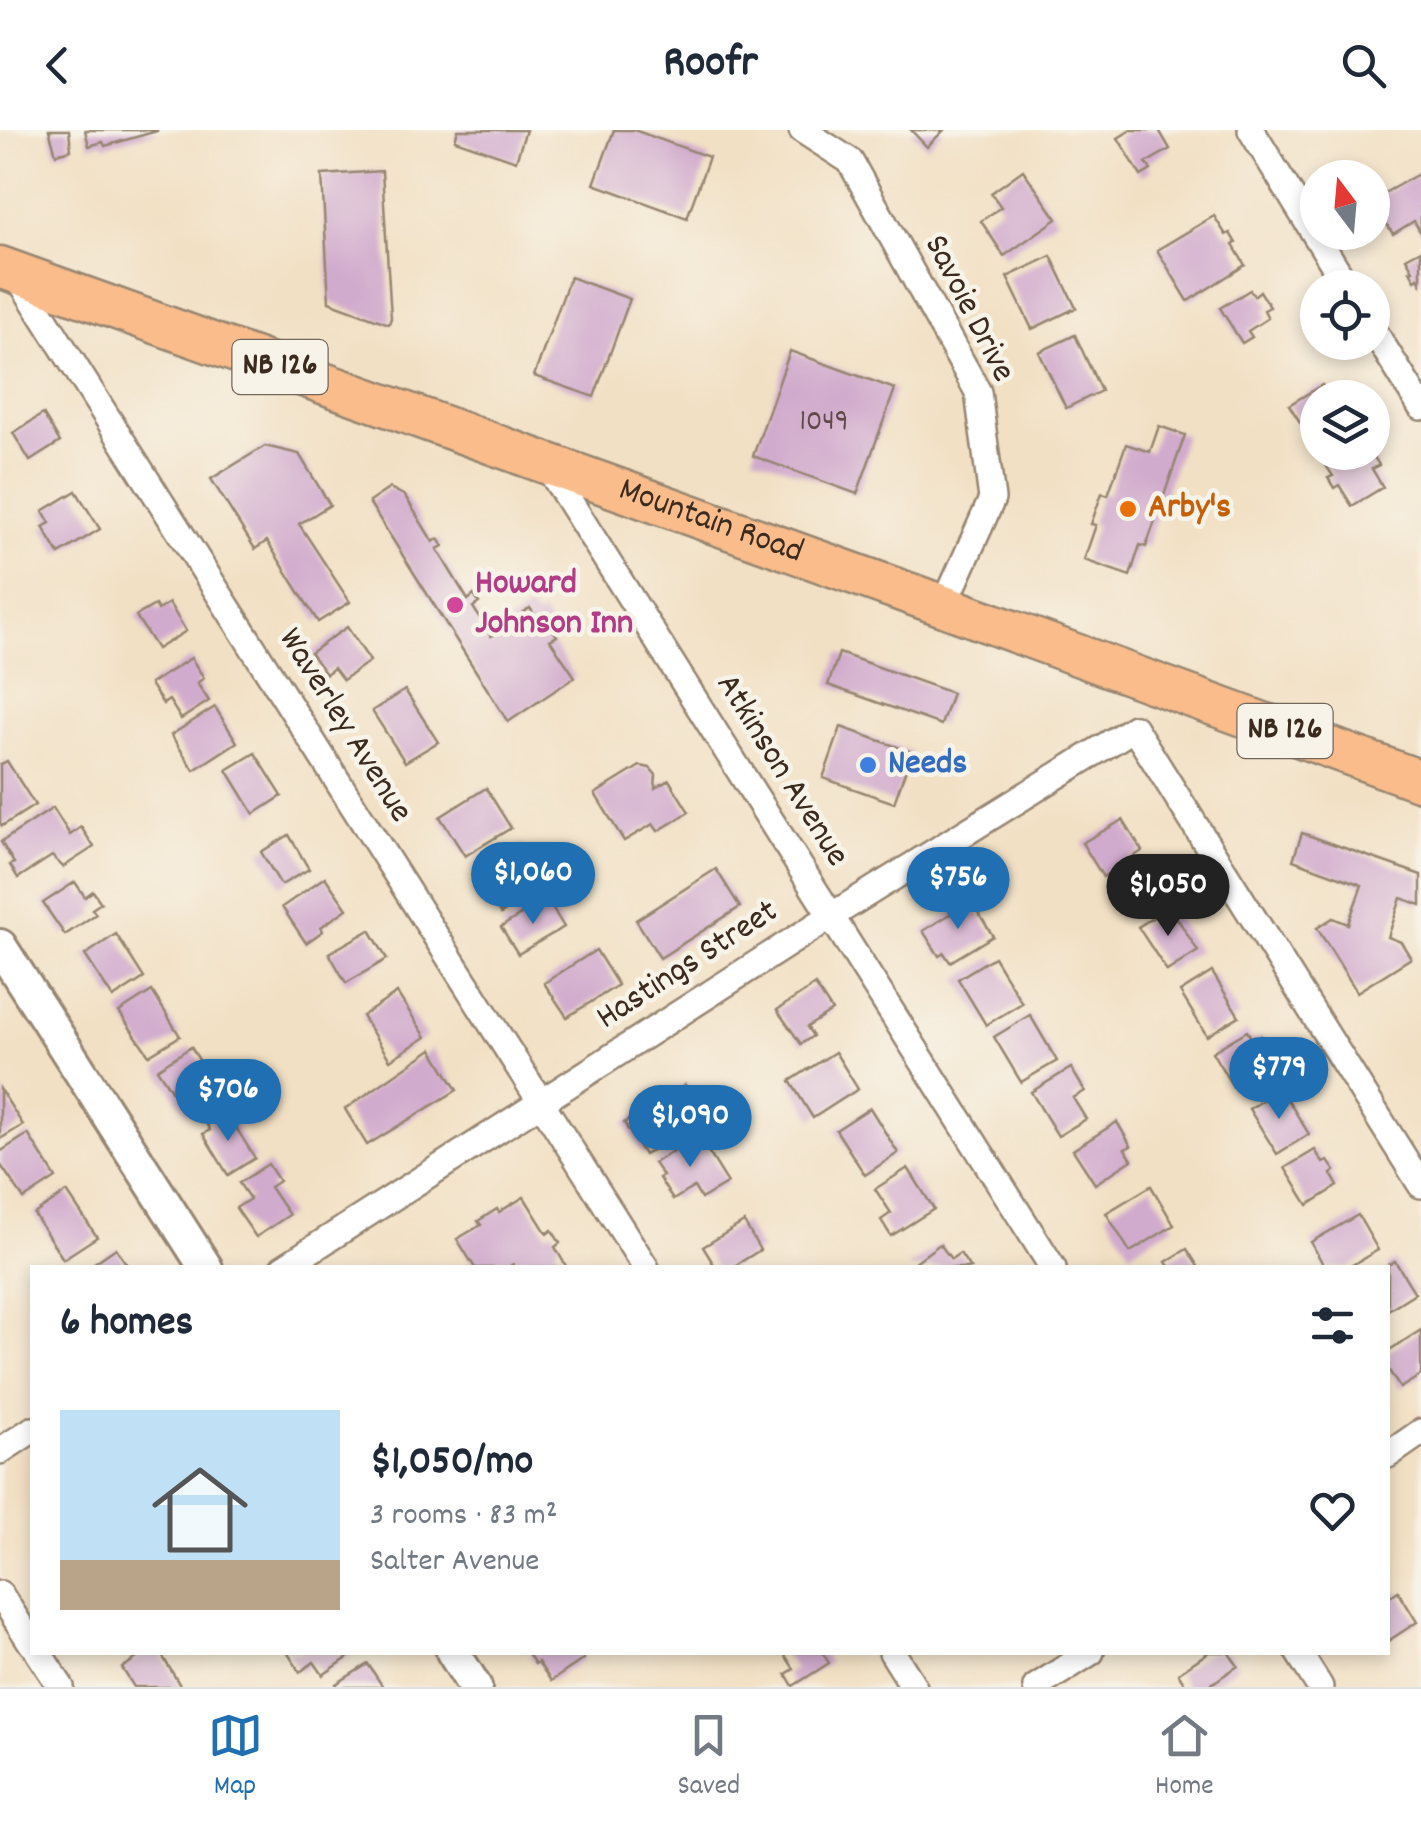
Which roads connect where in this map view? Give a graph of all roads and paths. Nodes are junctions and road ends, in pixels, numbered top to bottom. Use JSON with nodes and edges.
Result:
{"nodes":[{"id":1,"x":802,"y":130,"type":"edge"},
{"id":2,"x":1251,"y":130,"type":"edge"},
{"id":3,"x":7,"y":270,"type":"edge"},
{"id":4,"x":1337,"y":270,"type":"edge"},
{"id":5,"x":1390,"y":357,"type":"edge"},
{"id":6,"x":1421,"y":407,"type":"edge"},
{"id":7,"x":546,"y":464,"type":"junction"},
{"id":8,"x":944,"y":606,"type":"junction"},
{"id":9,"x":1141,"y":705,"type":"junction"},
{"id":10,"x":1421,"y":780,"type":"edge"},
{"id":11,"x":831,"y":916,"type":"junction"},
{"id":12,"x":0,"y":946,"type":"edge"},
{"id":13,"x":541,"y":1102,"type":"junction"},
{"id":14,"x":1421,"y":1184,"type":"edge"},
{"id":15,"x":204,"y":1265,"type":"edge"},
{"id":16,"x":288,"y":1265,"type":"edge"},
{"id":17,"x":644,"y":1265,"type":"edge"},
{"id":18,"x":1051,"y":1265,"type":"edge"},
{"id":19,"x":30,"y":1431,"type":"edge"},
{"id":20,"x":1421,"y":1432,"type":"edge"},
{"id":21,"x":0,"y":1451,"type":"edge"},
{"id":22,"x":1390,"y":1454,"type":"edge"},
{"id":23,"x":0,"y":1594,"type":"edge"},
{"id":24,"x":30,"y":1641,"type":"edge"},
{"id":25,"x":40,"y":1655,"type":"edge"},
{"id":26,"x":455,"y":1655,"type":"edge"},
{"id":27,"x":894,"y":1655,"type":"edge"},
{"id":28,"x":1086,"y":1655,"type":"edge"},
{"id":29,"x":1300,"y":1655,"type":"edge"},
{"id":30,"x":61,"y":1687,"type":"edge"},
{"id":31,"x":475,"y":1687,"type":"edge"},
{"id":32,"x":914,"y":1687,"type":"edge"},
{"id":33,"x":1036,"y":1687,"type":"edge"},
{"id":34,"x":1320,"y":1687,"type":"edge"}],
"edges":[{"from":1,"to":8,"type":"street","name":"Savoie Drive"},
{"from":2,"to":4,"type":"street"},
{"from":3,"to":7,"type":"main road","name":"Mountain Road","number":"NB 126"},
{"from":3,"to":13,"type":"street","name":"Waverley Avenue"},
{"from":5,"to":6,"type":"street"},
{"from":7,"to":8,"type":"main road","name":"Mountain Road","number":"NB 126"},
{"from":7,"to":11,"type":"street","name":"Atkinson Avenue"},
{"from":8,"to":9,"type":"main road","name":"Mountain Road","number":"NB 126"},
{"from":9,"to":10,"type":"main road","name":"Mountain Road","number":"NB 126"},
{"from":9,"to":11,"type":"street","name":"Hastings Street"},
{"from":9,"to":14,"type":"street"},
{"from":11,"to":13,"type":"street","name":"Hastings Street"},
{"from":11,"to":18,"type":"street","name":"Atkinson Avenue"},
{"from":12,"to":15,"type":"street"},
{"from":13,"to":16,"type":"street","name":"Hastings Street"},
{"from":13,"to":17,"type":"street","name":"Waverley Avenue"},
{"from":19,"to":21,"type":"street"},
{"from":20,"to":22,"type":"street"},
{"from":23,"to":24,"type":"street"},
{"from":25,"to":30,"type":"street"},
{"from":26,"to":31,"type":"street"},
{"from":27,"to":32,"type":"street"},
{"from":28,"to":33,"type":"street"},
{"from":29,"to":34,"type":"street"}]}
